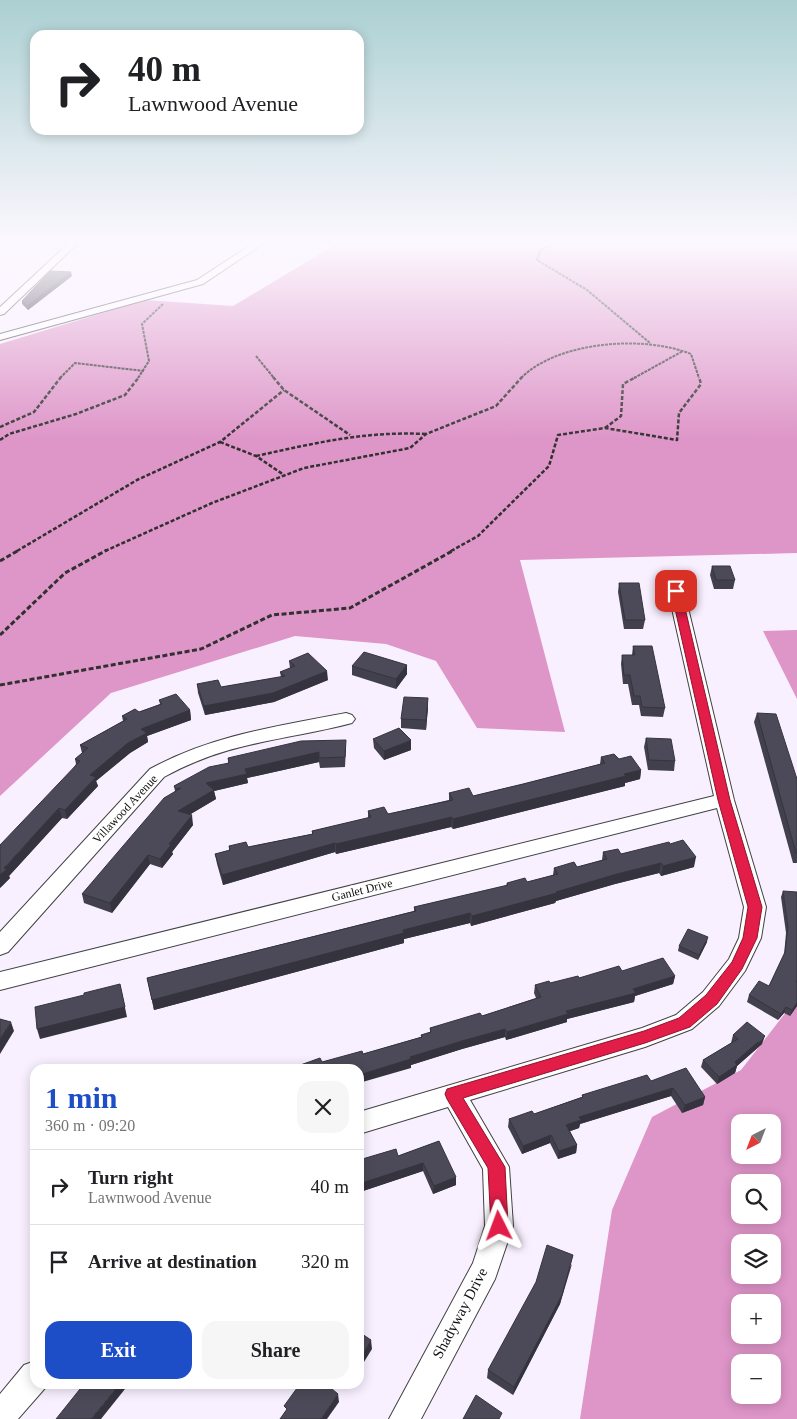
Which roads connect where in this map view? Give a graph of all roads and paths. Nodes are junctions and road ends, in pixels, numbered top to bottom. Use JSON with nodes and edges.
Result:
{"nodes":[{"id":1,"x":101,"y":309,"type":"edge"},
{"id":2,"x":158,"y":309,"type":"edge"},
{"id":3,"x":609,"y":309,"type":"edge"},
{"id":4,"x":0,"y":337,"type":"edge"},
{"id":5,"x":650,"y":343,"type":"junction"},
{"id":6,"x":683,"y":351,"type":"junction"},
{"id":7,"x":256,"y":356,"type":"dead end"},
{"id":8,"x":144,"y":371,"type":"junction"},
{"id":9,"x":284,"y":390,"type":"junction"},
{"id":10,"x":0,"y":427,"type":"edge"},
{"id":11,"x":605,"y":428,"type":"junction"},
{"id":12,"x":426,"y":434,"type":"junction"},
{"id":13,"x":350,"y":436,"type":"junction"},
{"id":14,"x":0,"y":440,"type":"edge"},
{"id":15,"x":220,"y":442,"type":"junction"},
{"id":16,"x":256,"y":456,"type":"junction"},
{"id":17,"x":285,"y":475,"type":"junction"},
{"id":18,"x":0,"y":560,"type":"edge"},
{"id":19,"x":676,"y":591,"type":"dead end"},
{"id":20,"x":0,"y":635,"type":"edge"},
{"id":21,"x":0,"y":685,"type":"edge"},
{"id":22,"x":346,"y":719,"type":"dead end"},
{"id":23,"x":724,"y":800,"type":"junction"},
{"id":24,"x":0,"y":946,"type":"edge"},
{"id":25,"x":0,"y":981,"type":"edge"},
{"id":26,"x":452,"y":1094,"type":"junction"},
{"id":27,"x":364,"y":1121,"type":"edge"},
{"id":28,"x":30,"y":1382,"type":"edge"},
{"id":29,"x":0,"y":1417,"type":"edge"},
{"id":30,"x":404,"y":1419,"type":"edge"}],
"edges":[{"from":1,"to":4,"type":"street"},
{"from":2,"to":8,"type":"path"},
{"from":3,"to":5,"type":"path"},
{"from":5,"to":6,"type":"path"},
{"from":5,"to":12,"type":"path"},
{"from":6,"to":11,"type":"path"},
{"from":6,"to":11,"type":"path"},
{"from":7,"to":9,"type":"path"},
{"from":8,"to":10,"type":"path"},
{"from":8,"to":14,"type":"path"},
{"from":9,"to":13,"type":"path"},
{"from":9,"to":15,"type":"path"},
{"from":11,"to":21,"type":"path"},
{"from":12,"to":13,"type":"path"},
{"from":12,"to":17,"type":"path"},
{"from":13,"to":16,"type":"path"},
{"from":15,"to":16,"type":"path"},
{"from":15,"to":18,"type":"path"},
{"from":16,"to":17,"type":"path"},
{"from":17,"to":20,"type":"path"},
{"from":19,"to":23,"type":"street"},
{"from":22,"to":24,"type":"street","name":"Villawood Avenue"},
{"from":23,"to":25,"type":"street","name":"Ganlet Drive"},
{"from":23,"to":26,"type":"street"},
{"from":26,"to":27,"type":"street"},
{"from":26,"to":30,"type":"street","name":"Shadyway Drive"},
{"from":28,"to":29,"type":"street"}]}
